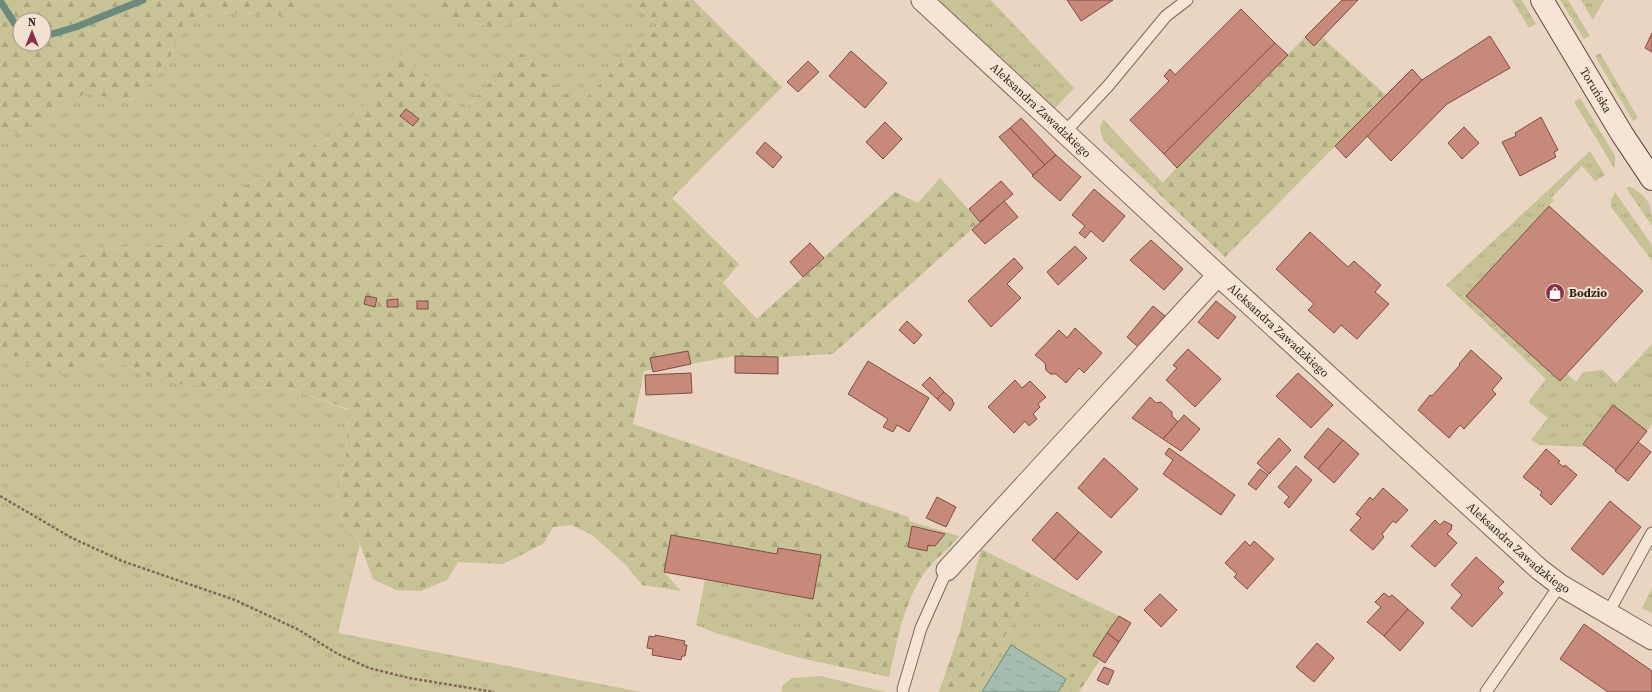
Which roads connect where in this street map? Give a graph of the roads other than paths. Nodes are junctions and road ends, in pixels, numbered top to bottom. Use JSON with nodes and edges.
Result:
{"nodes":[{"id":1,"x":922,"y":0,"type":"edge"},
{"id":2,"x":1187,"y":0,"type":"edge"},
{"id":3,"x":1542,"y":0,"type":"edge"},
{"id":4,"x":1064,"y":132,"type":"junction"},
{"id":5,"x":1652,"y":179,"type":"edge"},
{"id":6,"x":1218,"y":275,"type":"junction"},
{"id":7,"x":1651,"y":536,"type":"edge"},
{"id":8,"x":947,"y":570,"type":"joint"},
{"id":9,"x":1560,"y":585,"type":"junction"},
{"id":10,"x":1608,"y":613,"type":"junction"},
{"id":11,"x":1652,"y":639,"type":"edge"},
{"id":12,"x":903,"y":689,"type":"dead end"},
{"id":13,"x":1486,"y":692,"type":"edge"}],
"edges":[{"from":1,"to":4,"type":"street","name":"Aleksandra Zawadzkiego"},
{"from":2,"to":4,"type":"lane"},
{"from":3,"to":5,"type":"street","name":"Toruńska"},
{"from":4,"to":6,"type":"street","name":"Aleksandra Zawadzkiego"},
{"from":6,"to":8,"type":"street"},
{"from":6,"to":9,"type":"street","name":"Aleksandra Zawadzkiego"},
{"from":7,"to":10,"type":"lane"},
{"from":8,"to":12,"type":"lane"},
{"from":9,"to":10,"type":"street","name":"Aleksandra Zawadzkiego"},
{"from":9,"to":13,"type":"lane"},
{"from":10,"to":11,"type":"street","name":"Aleksandra Zawadzkiego"}]}
